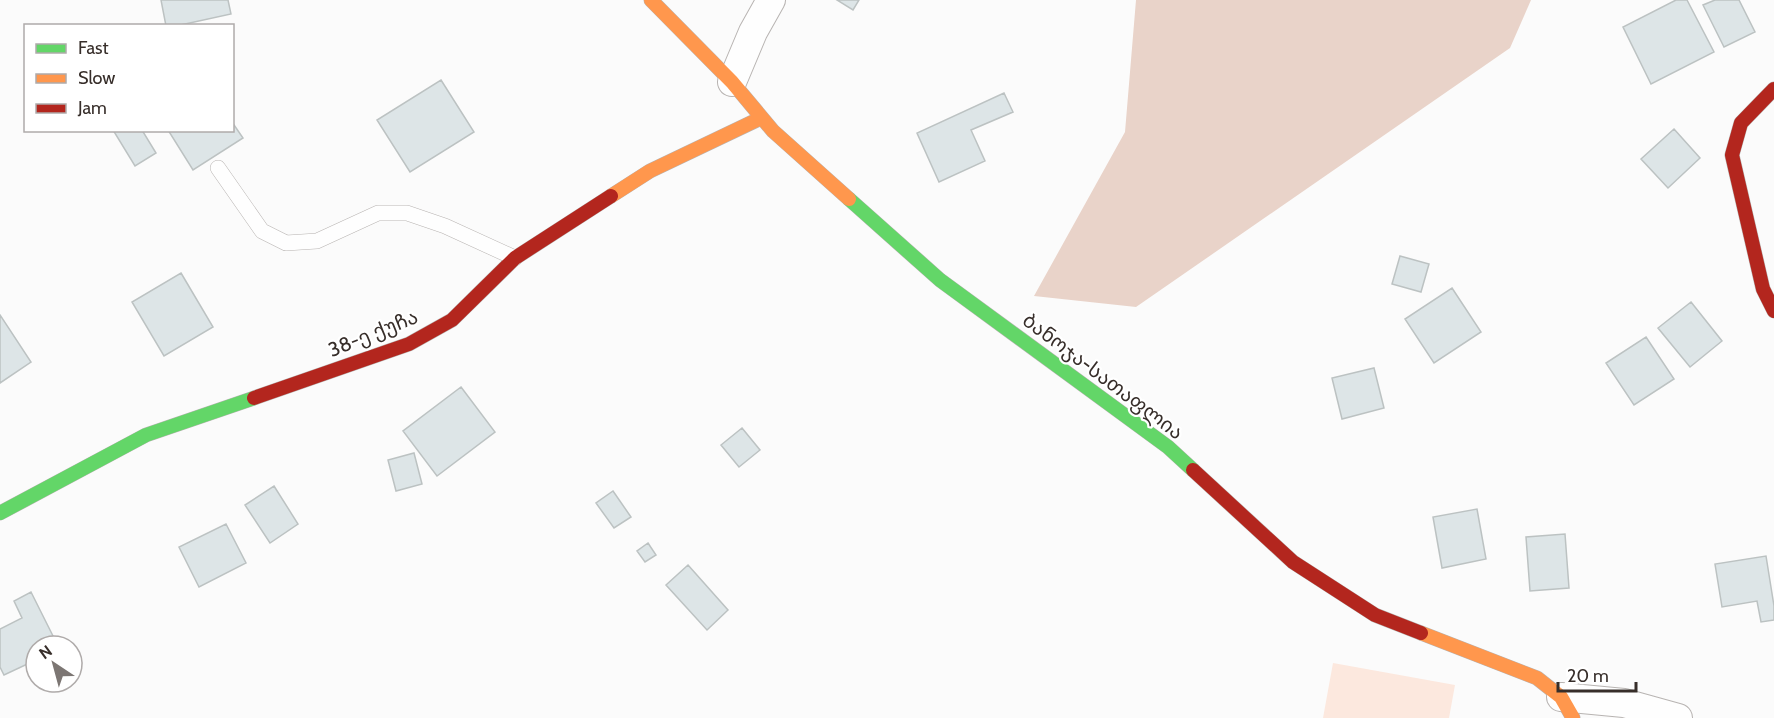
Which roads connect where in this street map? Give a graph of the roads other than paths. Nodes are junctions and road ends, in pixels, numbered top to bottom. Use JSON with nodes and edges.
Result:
{"nodes":[{"id":1,"x":651,"y":0,"type":"edge"},
{"id":2,"x":771,"y":0,"type":"edge"},
{"id":3,"x":732,"y":82,"type":"junction"},
{"id":4,"x":1774,"y":89,"type":"edge"},
{"id":5,"x":761,"y":118,"type":"junction"},
{"id":6,"x":218,"y":168,"type":"dead end"},
{"id":7,"x":515,"y":258,"type":"junction"},
{"id":8,"x":1774,"y":311,"type":"edge"},
{"id":9,"x":0,"y":513,"type":"edge"},
{"id":10,"x":1567,"y":708,"type":"edge"},
{"id":11,"x":1678,"y":718,"type":"edge"}],
"edges":[{"from":1,"to":3,"type":"street","name":"ბანოჯა-სათაფლია"},
{"from":2,"to":3,"type":"street"},
{"from":3,"to":5,"type":"street","name":"ბანოჯა-სათაფლია"},
{"from":4,"to":8,"type":"street"},
{"from":5,"to":7,"type":"street","name":"38-ე ქუჩა"},
{"from":5,"to":10,"type":"street","name":"ბანოჯა-სათაფლია"},
{"from":6,"to":7,"type":"lane"},
{"from":7,"to":9,"type":"street","name":"38-ე ქუჩა"},
{"from":10,"to":11,"type":"street"}]}
